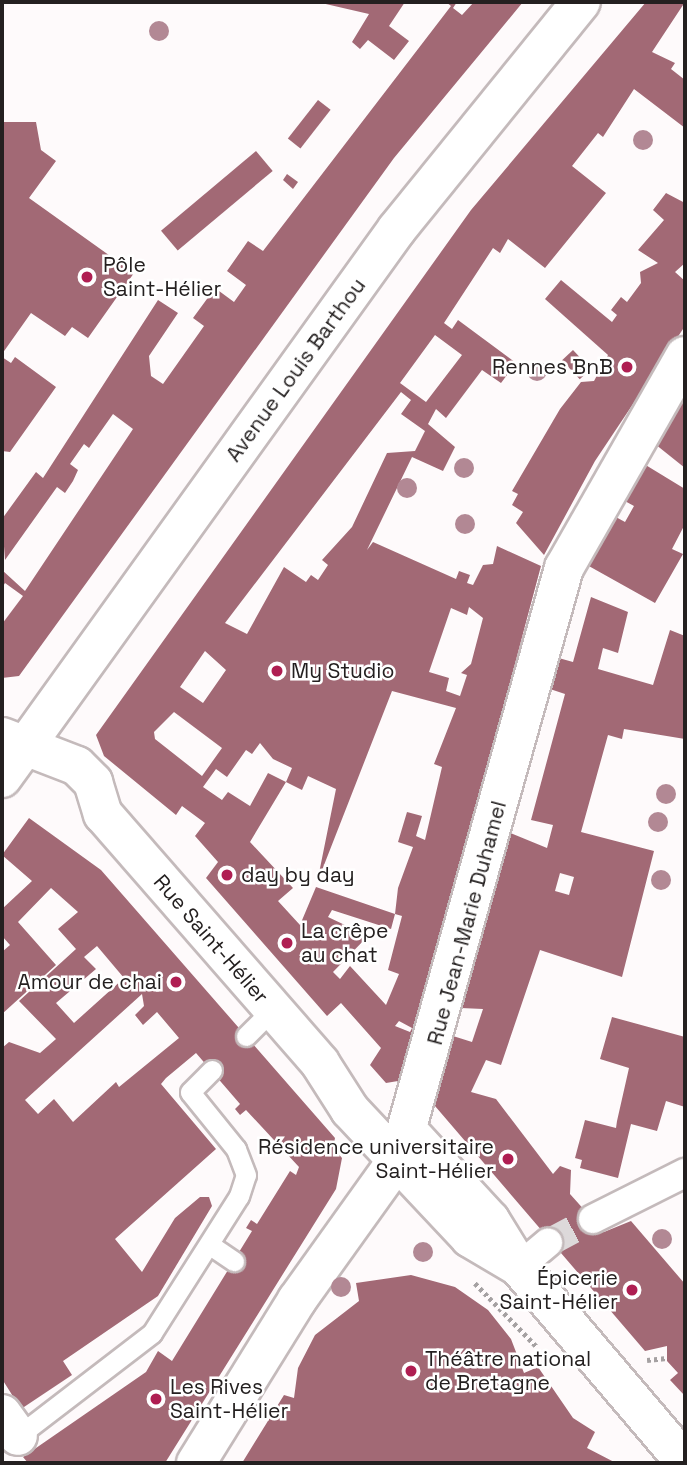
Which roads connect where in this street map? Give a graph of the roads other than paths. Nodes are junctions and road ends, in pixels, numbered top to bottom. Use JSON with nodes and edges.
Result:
{"nodes":[{"id":1,"x":581,"y":2,"type":"edge"},
{"id":2,"x":685,"y":356,"type":"edge"},
{"id":3,"x":9,"y":754,"type":"edge"},
{"id":4,"x":212,"y":1070,"type":"dead end"},
{"id":5,"x":402,"y":1144,"type":"junction"},
{"id":6,"x":685,"y":1173,"type":"edge"},
{"id":7,"x":593,"y":1219,"type":"tunnel mouth"},
{"id":8,"x":210,"y":1245,"type":"junction"},
{"id":9,"x":233,"y":1261,"type":"dead end"},
{"id":10,"x":10,"y":1425,"type":"edge"},
{"id":11,"x":685,"y":1462,"type":"edge"},
{"id":12,"x":196,"y":1463,"type":"edge"}],
"edges":[{"from":1,"to":3,"type":"street","name":"Avenue Louis Barthou"},
{"from":2,"to":5,"type":"street","name":"Rue Jean-Marie Duhamel"},
{"from":3,"to":5,"type":"street","name":"Rue Saint-Hélier"},
{"from":4,"to":8,"type":"lane"},
{"from":5,"to":11,"type":"street","name":"Rue Saint-Hélier"},
{"from":5,"to":12,"type":"street","name":"Rue Jean-Marie Duhamel"},
{"from":6,"to":7,"type":"street"},
{"from":8,"to":9,"type":"lane"},
{"from":8,"to":10,"type":"lane"}]}
